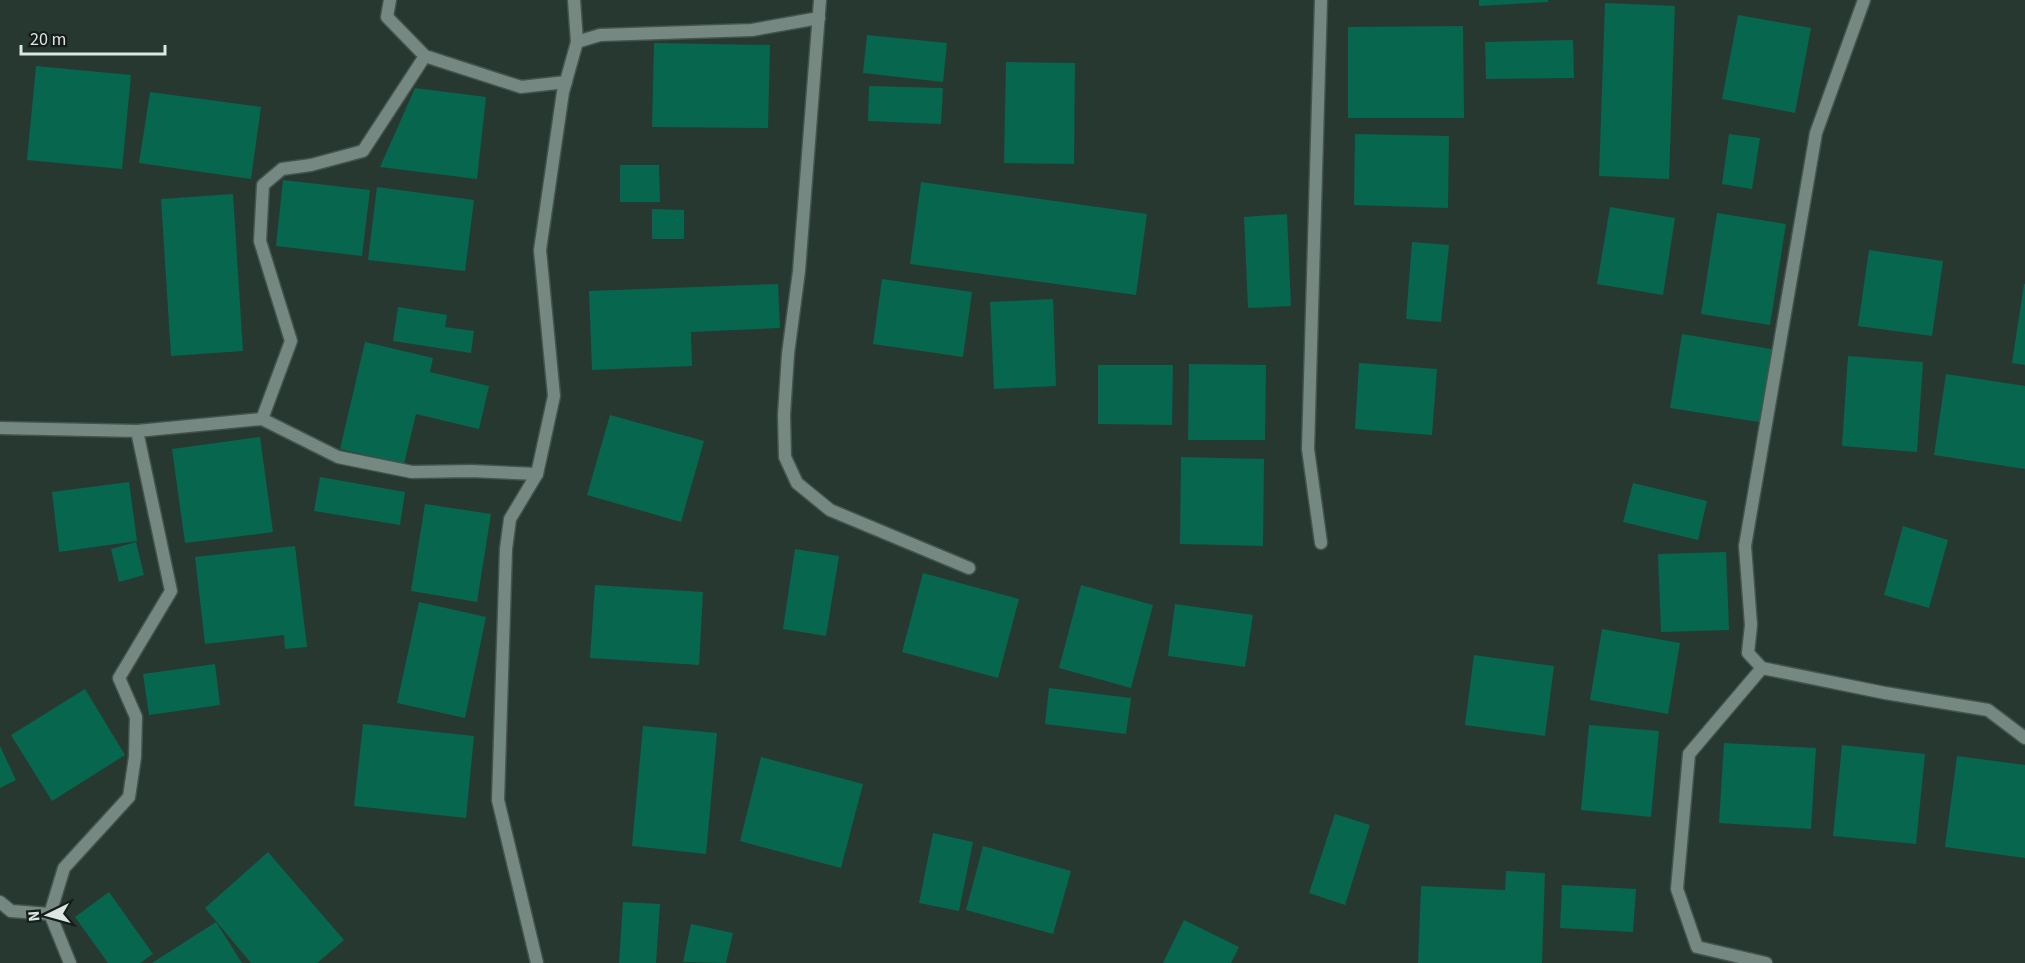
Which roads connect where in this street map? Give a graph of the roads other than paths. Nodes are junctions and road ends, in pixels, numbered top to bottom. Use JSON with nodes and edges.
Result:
{"nodes":[{"id":1,"x":390,"y":0,"type":"edge"},
{"id":2,"x":574,"y":0,"type":"edge"},
{"id":3,"x":820,"y":0,"type":"edge"},
{"id":4,"x":1321,"y":0,"type":"edge"},
{"id":5,"x":1864,"y":0,"type":"edge"},
{"id":6,"x":819,"y":18,"type":"junction"},
{"id":7,"x":577,"y":42,"type":"junction"},
{"id":8,"x":425,"y":56,"type":"junction"},
{"id":9,"x":566,"y":82,"type":"junction"},
{"id":10,"x":262,"y":419,"type":"junction"},
{"id":11,"x":0,"y":428,"type":"edge"},
{"id":12,"x":136,"y":431,"type":"junction"},
{"id":13,"x":537,"y":474,"type":"junction"},
{"id":14,"x":1321,"y":543,"type":"dead end"},
{"id":15,"x":969,"y":568,"type":"dead end"},
{"id":16,"x":1762,"y":668,"type":"junction"},
{"id":17,"x":2025,"y":738,"type":"edge"},
{"id":18,"x":0,"y":902,"type":"edge"},
{"id":19,"x":50,"y":914,"type":"junction"},
{"id":20,"x":70,"y":963,"type":"edge"},
{"id":21,"x":537,"y":963,"type":"edge"},
{"id":22,"x":1766,"y":963,"type":"edge"}],
"edges":[{"from":1,"to":8,"type":"street"},
{"from":2,"to":7,"type":"street"},
{"from":3,"to":6,"type":"street"},
{"from":4,"to":14,"type":"street"},
{"from":5,"to":16,"type":"street"},
{"from":6,"to":7,"type":"street"},
{"from":6,"to":15,"type":"street"},
{"from":7,"to":9,"type":"street"},
{"from":8,"to":9,"type":"street"},
{"from":8,"to":10,"type":"street"},
{"from":9,"to":13,"type":"street"},
{"from":10,"to":12,"type":"street"},
{"from":10,"to":13,"type":"street"},
{"from":11,"to":12,"type":"street"},
{"from":12,"to":19,"type":"street"},
{"from":13,"to":21,"type":"street"},
{"from":16,"to":17,"type":"street"},
{"from":16,"to":22,"type":"street"},
{"from":18,"to":19,"type":"street"},
{"from":19,"to":20,"type":"street"}]}
